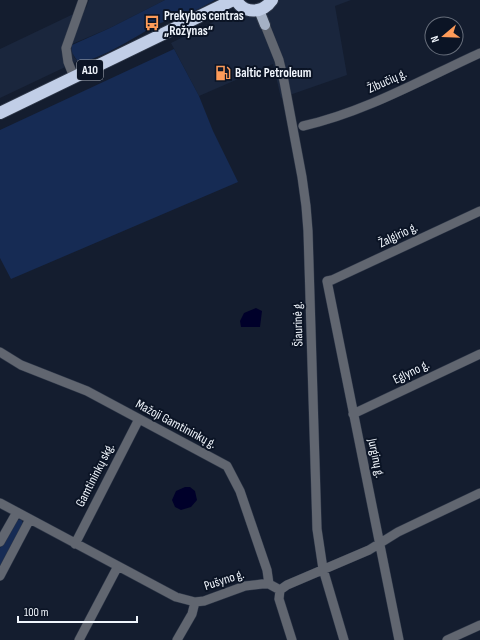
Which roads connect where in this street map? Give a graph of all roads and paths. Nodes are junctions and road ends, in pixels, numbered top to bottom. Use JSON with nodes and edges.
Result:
{"nodes":[{"id":1,"x":82,"y":0,"type":"edge"},
{"id":2,"x":233,"y":0,"type":"edge"},
{"id":3,"x":236,"y":0,"type":"edge"},
{"id":4,"x":272,"y":0,"type":"edge"},
{"id":5,"x":259,"y":10,"type":"junction"},
{"id":6,"x":265,"y":25,"type":"joint"},
{"id":7,"x":480,"y":53,"type":"edge"},
{"id":8,"x":74,"y":77,"type":"junction"},
{"id":9,"x":0,"y":113,"type":"edge"},
{"id":10,"x":303,"y":126,"type":"dead end"},
{"id":11,"x":480,"y":211,"type":"edge"},
{"id":12,"x":327,"y":281,"type":"joint"},
{"id":13,"x":0,"y":352,"type":"edge"},
{"id":14,"x":480,"y":354,"type":"edge"},
{"id":15,"x":353,"y":414,"type":"junction"},
{"id":16,"x":139,"y":419,"type":"junction"},
{"id":17,"x":480,"y":493,"type":"edge"},
{"id":18,"x":0,"y":503,"type":"edge"},
{"id":19,"x":17,"y":512,"type":"junction"},
{"id":20,"x":30,"y":519,"type":"junction"},
{"id":21,"x":0,"y":542,"type":"edge"},
{"id":22,"x":380,"y":543,"type":"junction"},
{"id":23,"x":75,"y":544,"type":"junction"},
{"id":24,"x":118,"y":566,"type":"junction"},
{"id":25,"x":323,"y":569,"type":"junction"},
{"id":26,"x":0,"y":576,"type":"edge"},
{"id":27,"x":269,"y":584,"type":"junction"},
{"id":28,"x":280,"y":590,"type":"junction"},
{"id":29,"x":195,"y":602,"type":"junction"},
{"id":30,"x":480,"y":625,"type":"edge"},
{"id":31,"x":79,"y":640,"type":"edge"},
{"id":32,"x":177,"y":640,"type":"edge"},
{"id":33,"x":292,"y":640,"type":"edge"},
{"id":34,"x":344,"y":640,"type":"edge"},
{"id":35,"x":399,"y":640,"type":"edge"},
{"id":36,"x":447,"y":640,"type":"edge"}],
"edges":[{"from":1,"to":8,"type":"street"},
{"from":2,"to":8,"type":"highway","number":"A10"},
{"from":3,"to":5,"type":"highway"},
{"from":4,"to":5,"type":"highway"},
{"from":5,"to":6,"type":"main road","name":"Šiaurinė g."},
{"from":6,"to":25,"type":"street","name":"Šiaurinė g."},
{"from":7,"to":10,"type":"street","name":"Žibučių g."},
{"from":8,"to":9,"type":"highway","number":"A10"},
{"from":11,"to":12,"type":"street","name":"Žalgirio g."},
{"from":12,"to":15,"type":"street","name":"Jurginų g."},
{"from":13,"to":16,"type":"street","name":"Mažoji Gamtininkų g."},
{"from":14,"to":15,"type":"street","name":"Eglyno g."},
{"from":15,"to":22,"type":"street","name":"Jurginų g."},
{"from":16,"to":23,"type":"street","name":"Gamtininkų skg."},
{"from":16,"to":27,"type":"street","name":"Mažoji Gamtininkų g."},
{"from":17,"to":22,"type":"street"},
{"from":18,"to":19,"type":"street","name":"Pušyno g."},
{"from":19,"to":20,"type":"street","name":"Pušyno g."},
{"from":19,"to":21,"type":"street"},
{"from":20,"to":23,"type":"street","name":"Pušyno g."},
{"from":20,"to":26,"type":"street"},
{"from":22,"to":25,"type":"street"},
{"from":22,"to":35,"type":"street","name":"Jurginų g."},
{"from":23,"to":24,"type":"street","name":"Pušyno g."},
{"from":24,"to":29,"type":"street","name":"Pušyno g."},
{"from":24,"to":31,"type":"street"},
{"from":25,"to":28,"type":"street"},
{"from":25,"to":34,"type":"street","name":"Šiaurinė g."},
{"from":27,"to":28,"type":"street"},
{"from":27,"to":29,"type":"street","name":"Pušyno g."},
{"from":28,"to":33,"type":"street"},
{"from":29,"to":32,"type":"street"},
{"from":30,"to":36,"type":"street"}]}
